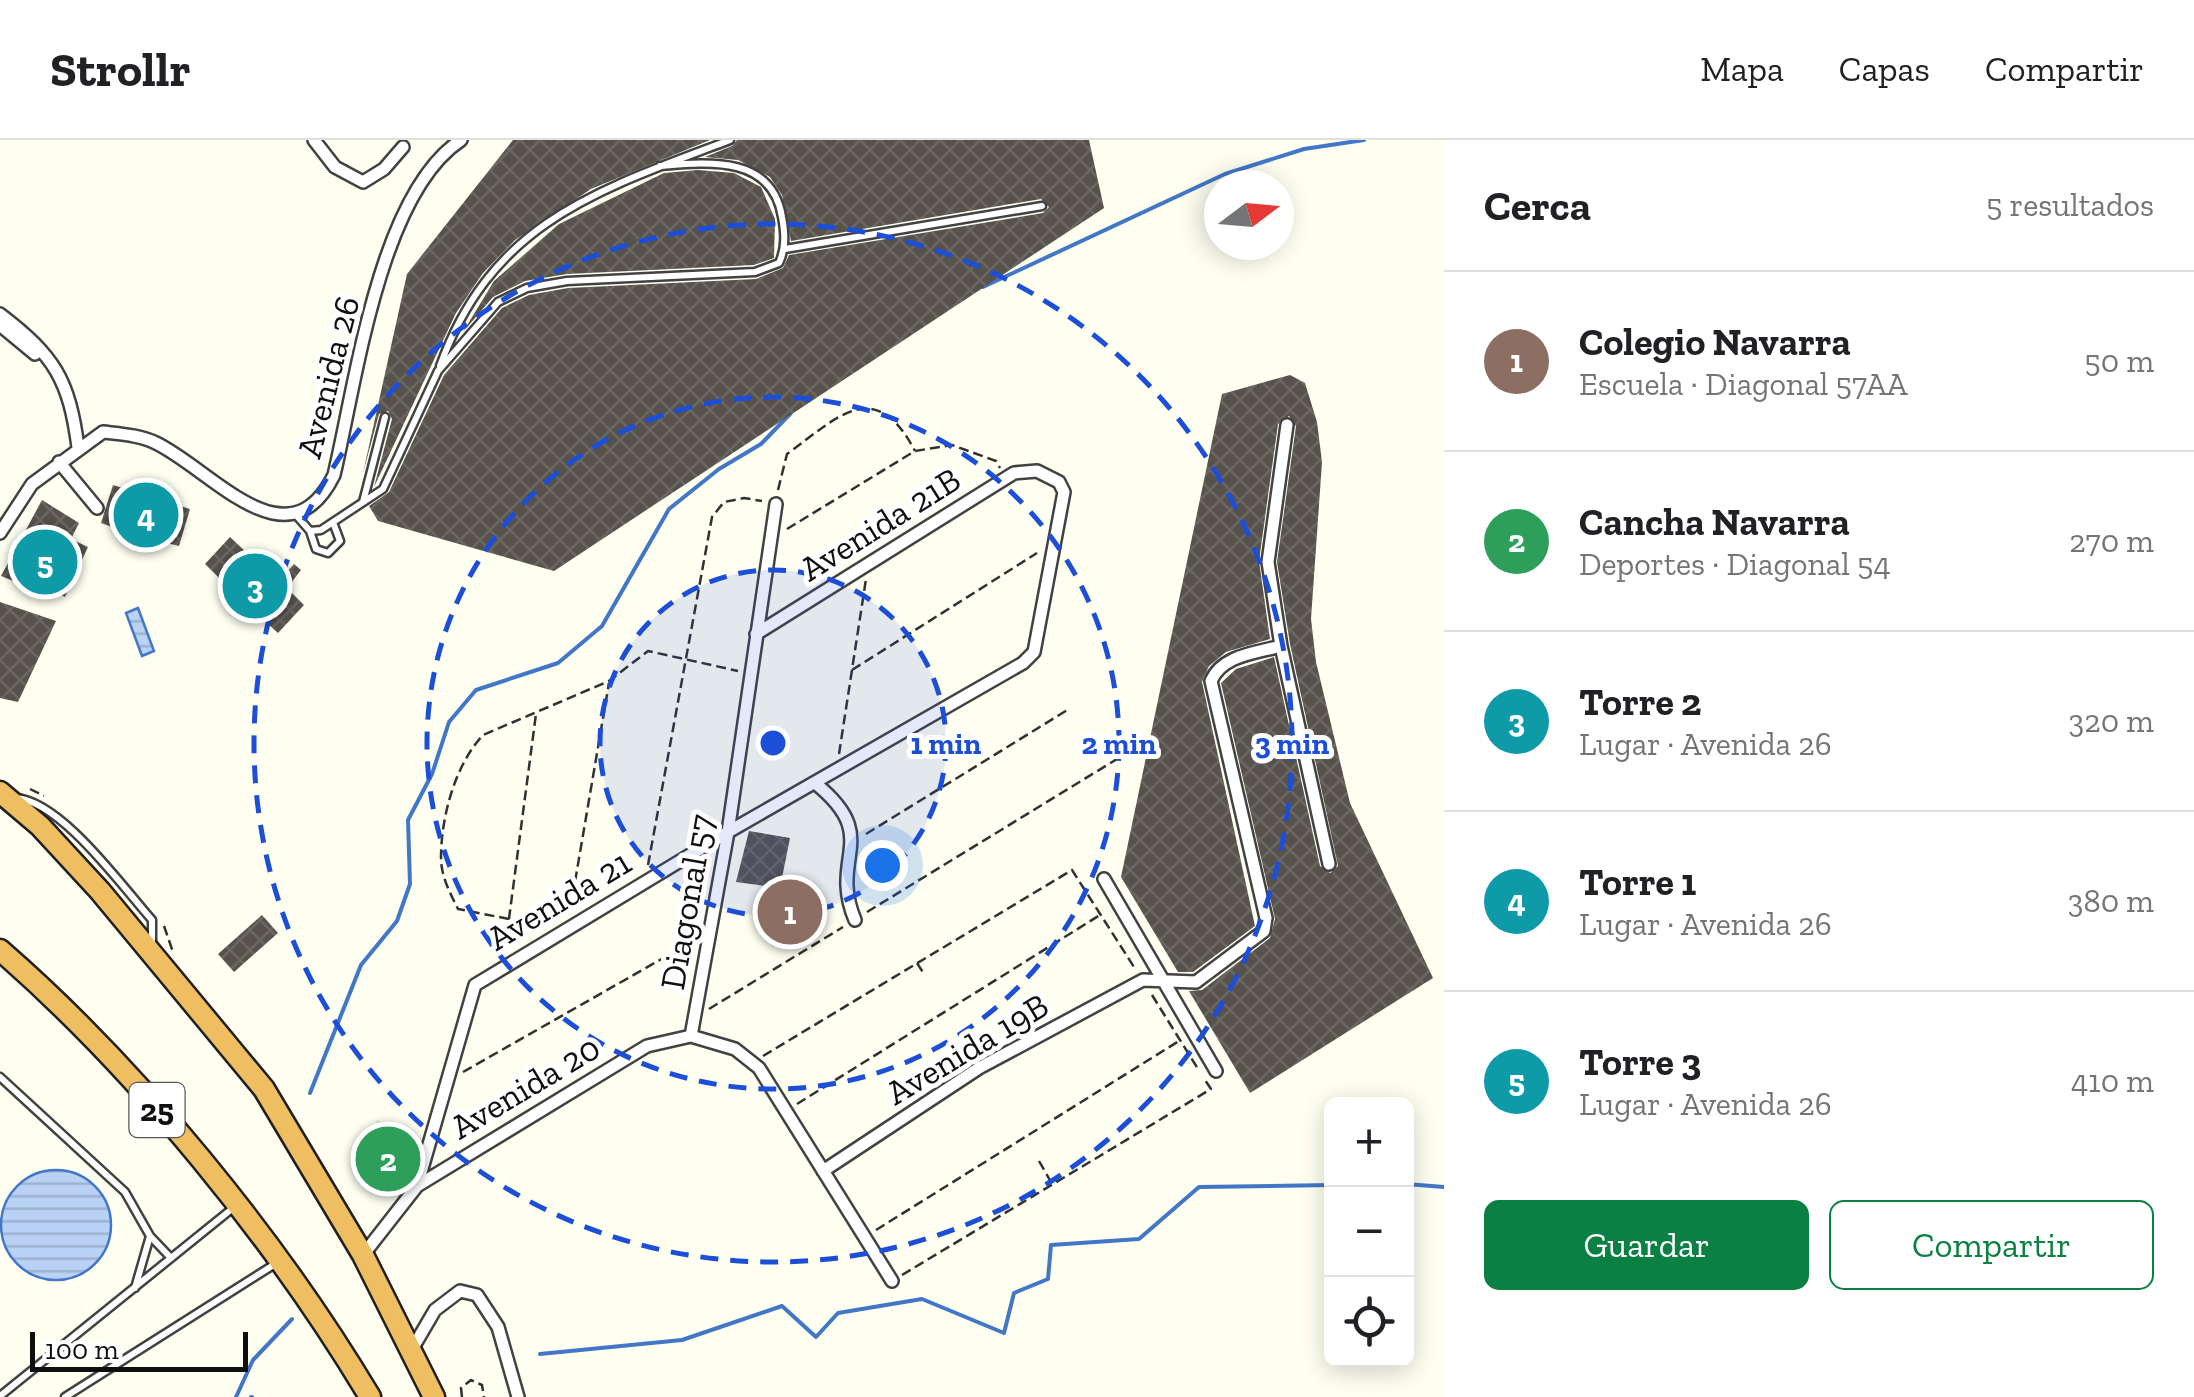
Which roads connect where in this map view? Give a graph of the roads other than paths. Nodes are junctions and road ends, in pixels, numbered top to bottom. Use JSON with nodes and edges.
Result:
{"nodes":[{"id":1,"x":314,"y":140,"type":"edge"},
{"id":2,"x":461,"y":140,"type":"edge"},
{"id":3,"x":730,"y":140,"type":"edge"},
{"id":4,"x":403,"y":147,"type":"dead end"},
{"id":5,"x":660,"y":166,"type":"junction"},
{"id":6,"x":1042,"y":206,"type":"dead end"},
{"id":7,"x":785,"y":249,"type":"junction"},
{"id":8,"x":0,"y":314,"type":"edge"},
{"id":9,"x":0,"y":325,"type":"edge"},
{"id":10,"x":438,"y":372,"type":"junction"},
{"id":11,"x":385,"y":417,"type":"dead end"},
{"id":12,"x":1287,"y":425,"type":"dead end"},
{"id":13,"x":77,"y":448,"type":"junction"},
{"id":14,"x":59,"y":462,"type":"junction"},
{"id":15,"x":363,"y":503,"type":"junction"},
{"id":16,"x":776,"y":504,"type":"road end"},
{"id":17,"x":96,"y":508,"type":"dead end"},
{"id":18,"x":296,"y":515,"type":"junction"},
{"id":19,"x":334,"y":525,"type":"junction"},
{"id":20,"x":310,"y":531,"type":"junction"},
{"id":21,"x":0,"y":533,"type":"edge"},
{"id":22,"x":756,"y":634,"type":"junction"},
{"id":23,"x":1282,"y":646,"type":"junction"},
{"id":24,"x":1034,"y":652,"type":"joint"},
{"id":25,"x":816,"y":782,"type":"junction"},
{"id":26,"x":4,"y":795,"type":"edge"},
{"id":27,"x":728,"y":832,"type":"junction"},
{"id":28,"x":1329,"y":864,"type":"dead end"},
{"id":29,"x":1104,"y":880,"type":"dead end"},
{"id":30,"x":854,"y":920,"type":"road end"},
{"id":31,"x":0,"y":950,"type":"edge"},
{"id":32,"x":1162,"y":979,"type":"junction"},
{"id":33,"x":691,"y":1036,"type":"junction"},
{"id":34,"x":1216,"y":1071,"type":"dead end"},
{"id":35,"x":0,"y":1077,"type":"edge"},
{"id":36,"x":823,"y":1171,"type":"junction"},
{"id":37,"x":417,"y":1186,"type":"junction"},
{"id":38,"x":235,"y":1206,"type":"junction"},
{"id":39,"x":150,"y":1236,"type":"junction"},
{"id":40,"x":363,"y":1255,"type":"junction"},
{"id":41,"x":172,"y":1258,"type":"junction"},
{"id":42,"x":280,"y":1260,"type":"junction"},
{"id":43,"x":892,"y":1281,"type":"road end"},
{"id":44,"x":135,"y":1288,"type":"junction"},
{"id":45,"x":411,"y":1351,"type":"junction"},
{"id":46,"x":0,"y":1396,"type":"edge"},
{"id":47,"x":369,"y":1396,"type":"edge"},
{"id":48,"x":65,"y":1397,"type":"edge"},
{"id":49,"x":434,"y":1397,"type":"edge"},
{"id":50,"x":518,"y":1397,"type":"edge"}],
"edges":[{"from":1,"to":4,"type":"street"},
{"from":2,"to":18,"type":"street","name":"Avenida 26"},
{"from":3,"to":5,"type":"lane"},
{"from":5,"to":7,"type":"lane"},
{"from":5,"to":10,"type":"lane"},
{"from":6,"to":7,"type":"lane"},
{"from":7,"to":10,"type":"lane"},
{"from":8,"to":13,"type":"street"},
{"from":9,"to":13,"type":"street"},
{"from":10,"to":15,"type":"lane"},
{"from":11,"to":15,"type":"lane"},
{"from":12,"to":23,"type":"street"},
{"from":13,"to":14,"type":"street"},
{"from":13,"to":18,"type":"street"},
{"from":14,"to":17,"type":"street"},
{"from":14,"to":21,"type":"street"},
{"from":15,"to":19,"type":"lane"},
{"from":16,"to":22,"type":"street","name":"Diagonal 57"},
{"from":18,"to":20,"type":"lane"},
{"from":19,"to":20,"type":"lane"},
{"from":19,"to":20,"type":"lane"},
{"from":22,"to":24,"type":"street","name":"Avenida 21B"},
{"from":22,"to":27,"type":"street","name":"Diagonal 57"},
{"from":23,"to":28,"type":"street"},
{"from":23,"to":32,"type":"street"},
{"from":24,"to":25,"type":"street","name":"Avenida 21"},
{"from":25,"to":27,"type":"street","name":"Avenida 21"},
{"from":25,"to":30,"type":"street"},
{"from":26,"to":40,"type":"highway"},
{"from":27,"to":33,"type":"street","name":"Diagonal 57"},
{"from":27,"to":37,"type":"street","name":"Avenida 21"},
{"from":29,"to":32,"type":"street"},
{"from":31,"to":38,"type":"highway","number":"25"},
{"from":32,"to":34,"type":"street"},
{"from":32,"to":36,"type":"street","name":"Avenida 19B"},
{"from":33,"to":36,"type":"street","name":"Diagonal 57"},
{"from":33,"to":37,"type":"street","name":"Avenida 20"},
{"from":35,"to":39,"type":"lane"},
{"from":36,"to":43,"type":"street"},
{"from":37,"to":40,"type":"street","name":"Avenida 20"},
{"from":38,"to":41,"type":"lane"},
{"from":38,"to":42,"type":"highway","number":"25"},
{"from":39,"to":41,"type":"lane"},
{"from":39,"to":44,"type":"lane"},
{"from":40,"to":45,"type":"highway"},
{"from":41,"to":44,"type":"lane"},
{"from":42,"to":47,"type":"highway","number":"25"},
{"from":42,"to":48,"type":"lane"},
{"from":44,"to":46,"type":"lane"},
{"from":45,"to":49,"type":"highway"},
{"from":45,"to":50,"type":"street"}]}
